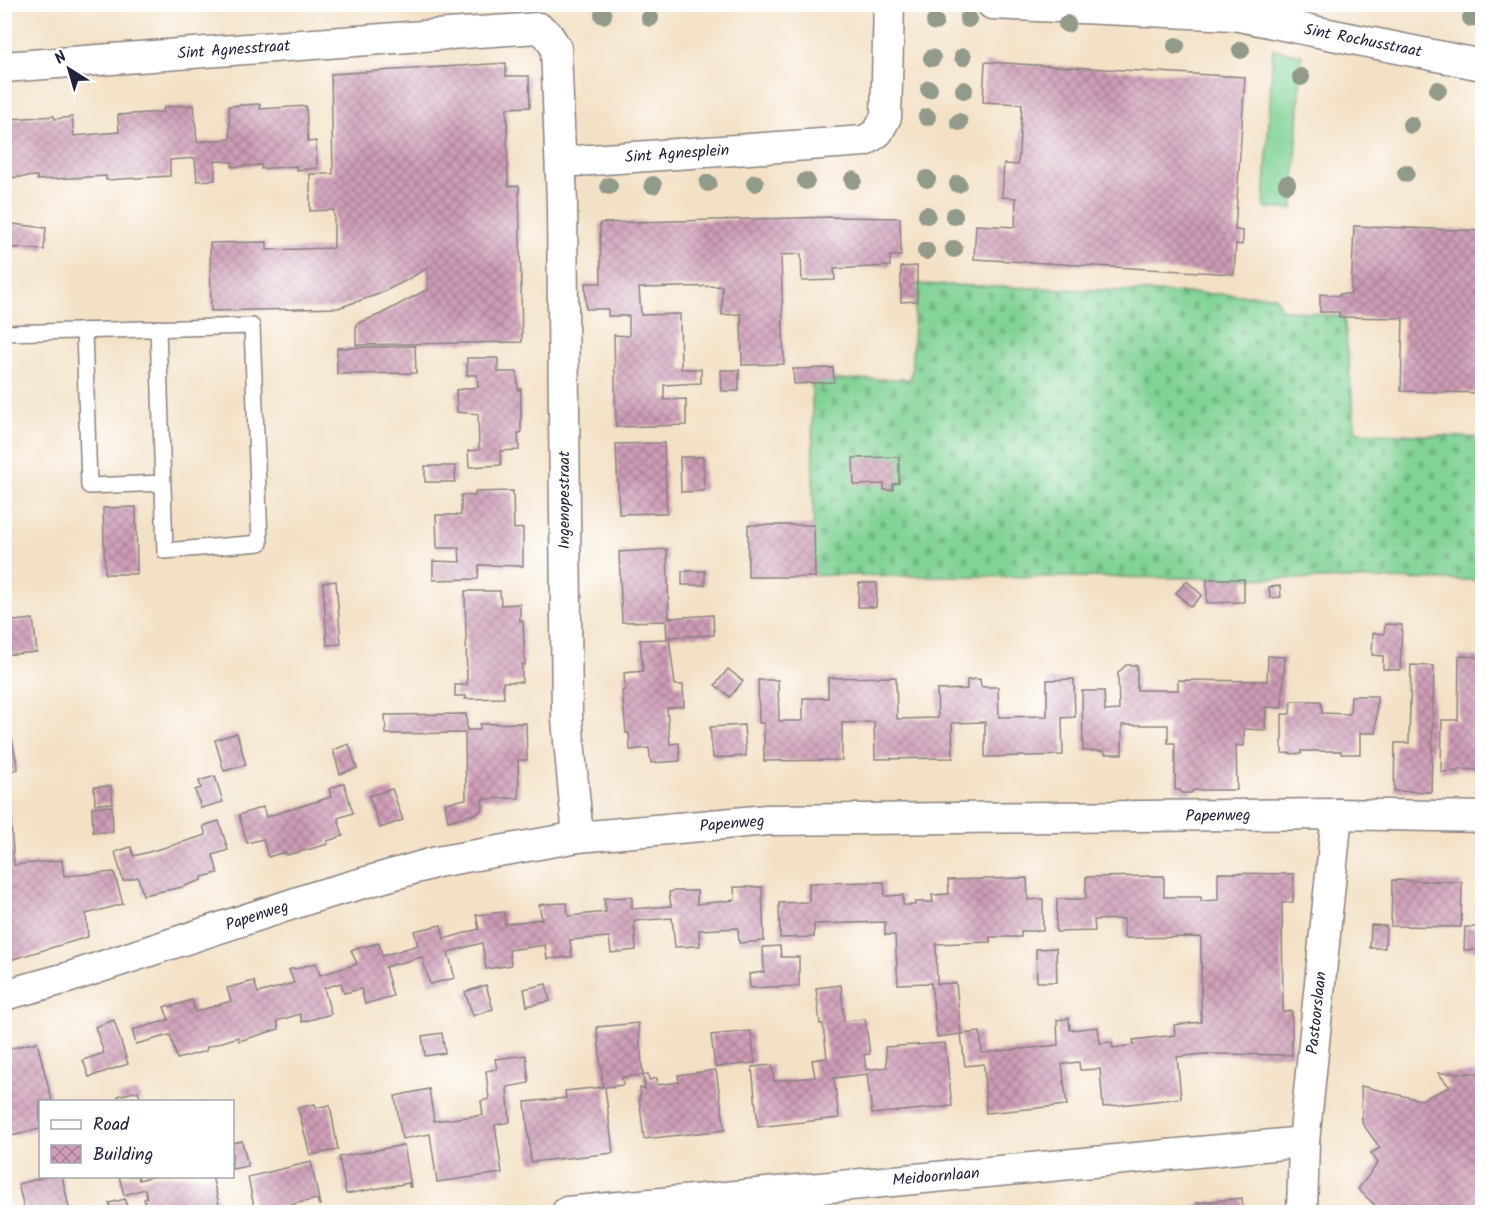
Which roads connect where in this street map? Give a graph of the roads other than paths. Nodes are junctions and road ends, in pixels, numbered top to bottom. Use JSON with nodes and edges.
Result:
{"nodes":[{"id":1,"x":889,"y":4,"type":"edge"},
{"id":2,"x":992,"y":4,"type":"edge"},
{"id":3,"x":1482,"y":65,"type":"edge"},
{"id":4,"x":4,"y":67,"type":"edge"},
{"id":5,"x":561,"y":162,"type":"junction"},
{"id":6,"x":158,"y":328,"type":"junction"},
{"id":7,"x":84,"y":331,"type":"junction"},
{"id":8,"x":4,"y":333,"type":"edge"},
{"id":9,"x":163,"y":483,"type":"junction"},
{"id":10,"x":1337,"y":814,"type":"junction"},
{"id":11,"x":1482,"y":817,"type":"edge"},
{"id":12,"x":578,"y":837,"type":"junction"},
{"id":13,"x":4,"y":995,"type":"edge"},
{"id":14,"x":1304,"y":1150,"type":"junction"},
{"id":15,"x":573,"y":1212,"type":"edge"},
{"id":16,"x":1302,"y":1212,"type":"edge"}],
"edges":[{"from":1,"to":5,"type":"street","name":"Sint Agnesplein"},
{"from":2,"to":3,"type":"street","name":"Sint Rochusstraat"},
{"from":4,"to":5,"type":"street","name":"Sint Agnesstraat"},
{"from":5,"to":12,"type":"street","name":"Ingenopestraat"},
{"from":6,"to":7,"type":"lane"},
{"from":6,"to":9,"type":"lane"},
{"from":6,"to":9,"type":"lane"},
{"from":7,"to":8,"type":"lane"},
{"from":7,"to":9,"type":"lane"},
{"from":10,"to":11,"type":"street","name":"Papenweg"},
{"from":10,"to":12,"type":"street","name":"Papenweg"},
{"from":10,"to":14,"type":"street","name":"Pastoorslaan"},
{"from":12,"to":13,"type":"street","name":"Papenweg"},
{"from":14,"to":15,"type":"street","name":"Meidoornlaan"},
{"from":14,"to":16,"type":"street","name":"Pastoorslaan"}]}
